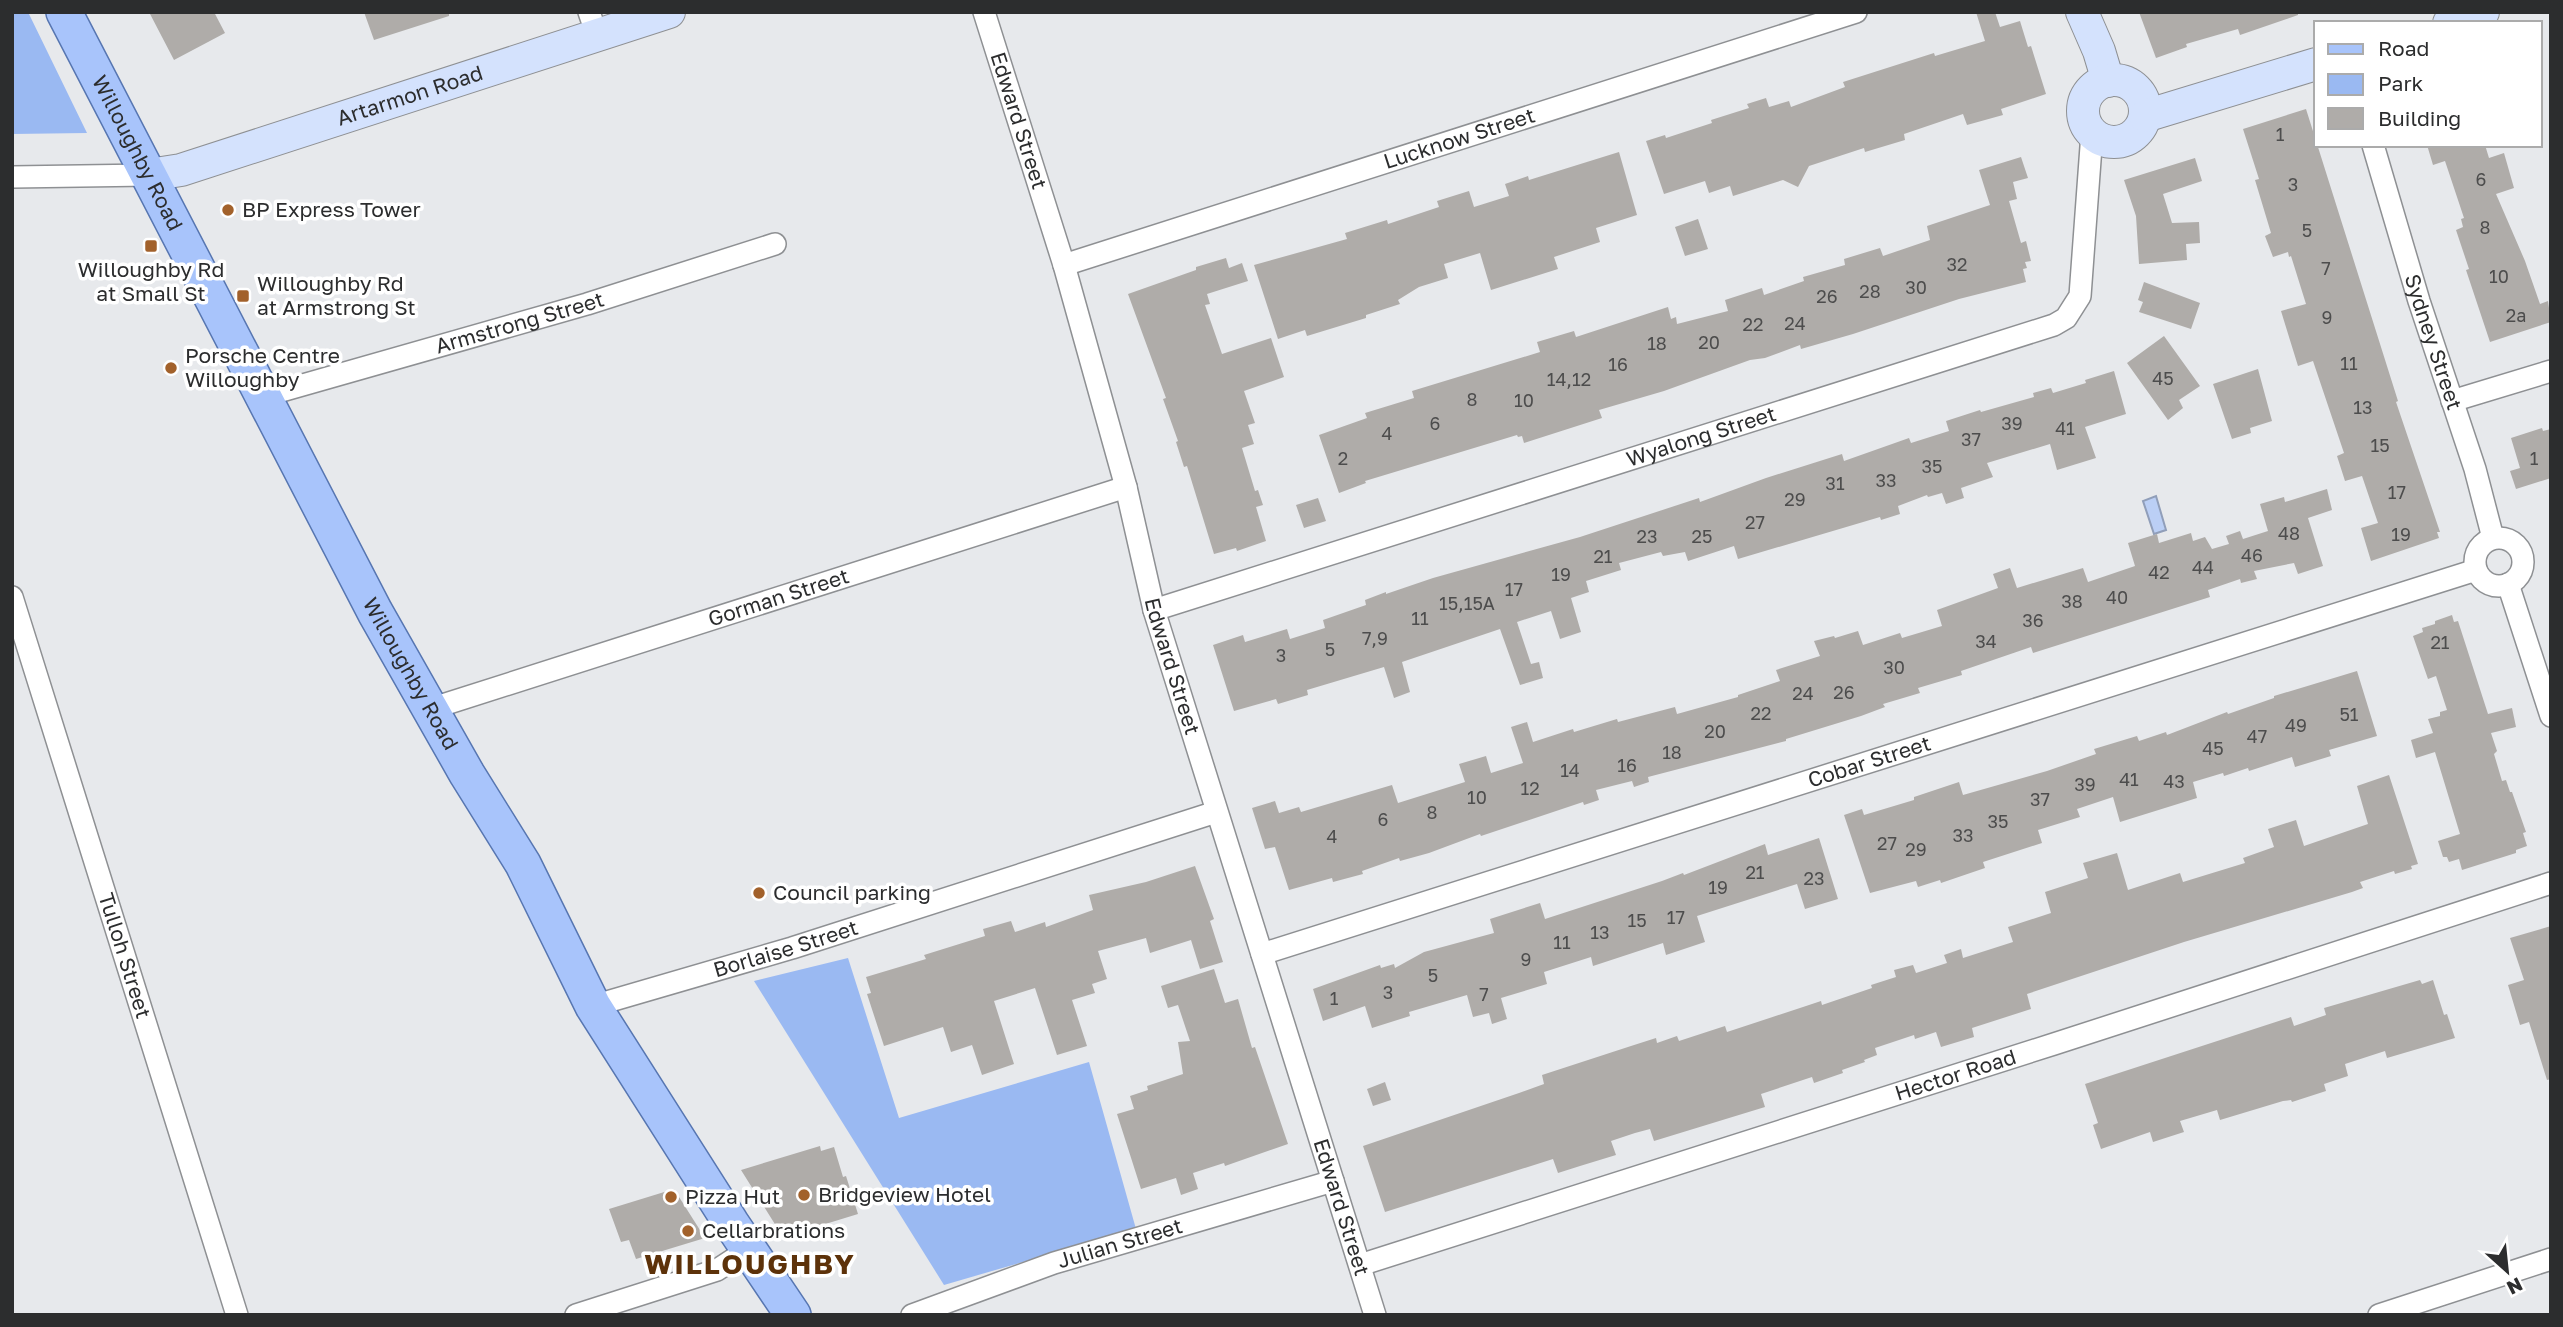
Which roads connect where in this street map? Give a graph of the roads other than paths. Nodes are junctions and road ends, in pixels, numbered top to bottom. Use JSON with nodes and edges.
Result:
{"nodes":[{"id":1,"x":64,"y":12,"type":"edge"},
{"id":2,"x":669,"y":12,"type":"edge"},
{"id":3,"x":984,"y":12,"type":"edge"},
{"id":4,"x":1856,"y":12,"type":"edge"},
{"id":5,"x":2082,"y":12,"type":"edge"},
{"id":6,"x":2483,"y":12,"type":"edge"},
{"id":7,"x":2455,"y":21,"type":"edge"},
{"id":8,"x":593,"y":24,"type":"edge"},
{"id":9,"x":2314,"y":65,"type":"edge"},
{"id":10,"x":2108,"y":81,"type":"junction"},
{"id":11,"x":2145,"y":116,"type":"junction"},
{"id":12,"x":2092,"y":133,"type":"junction"},
{"id":13,"x":2374,"y":147,"type":"edge"},
{"id":14,"x":149,"y":174,"type":"junction"},
{"id":15,"x":12,"y":177,"type":"edge"},
{"id":16,"x":775,"y":244,"type":"dead end"},
{"id":17,"x":1063,"y":265,"type":"junction"},
{"id":18,"x":2551,"y":371,"type":"edge"},
{"id":19,"x":264,"y":396,"type":"junction"},
{"id":20,"x":2452,"y":401,"type":"junction"},
{"id":21,"x":1126,"y":487,"type":"junction"},
{"id":22,"x":2493,"y":538,"type":"junction"},
{"id":23,"x":2476,"y":570,"type":"junction"},
{"id":24,"x":2508,"y":584,"type":"junction"},
{"id":25,"x":12,"y":597,"type":"edge"},
{"id":26,"x":1154,"y":610,"type":"junction"},
{"id":27,"x":430,"y":709,"type":"junction"},
{"id":28,"x":2551,"y":716,"type":"edge"},
{"id":29,"x":1216,"y":812,"type":"junction"},
{"id":30,"x":2551,"y":883,"type":"edge"},
{"id":31,"x":1262,"y":954,"type":"junction"},
{"id":32,"x":593,"y":1006,"type":"junction"},
{"id":33,"x":1333,"y":1181,"type":"junction"},
{"id":34,"x":749,"y":1249,"type":"junction"},
{"id":35,"x":2551,"y":1259,"type":"edge"},
{"id":36,"x":1360,"y":1265,"type":"junction"},
{"id":37,"x":237,"y":1315,"type":"edge"},
{"id":38,"x":576,"y":1315,"type":"edge"},
{"id":39,"x":793,"y":1315,"type":"edge"},
{"id":40,"x":912,"y":1315,"type":"edge"},
{"id":41,"x":1375,"y":1315,"type":"edge"},
{"id":42,"x":2379,"y":1315,"type":"edge"}],
"edges":[{"from":1,"to":14,"type":"main road","name":"Willoughby Road"},
{"from":2,"to":8,"type":"street","name":"Artarmon Road"},
{"from":3,"to":17,"type":"street","name":"Edward Street"},
{"from":4,"to":17,"type":"street","name":"Lucknow Street"},
{"from":5,"to":10,"type":"street"},
{"from":6,"to":7,"type":"street"},
{"from":8,"to":14,"type":"street","name":"Artarmon Road"},
{"from":9,"to":11,"type":"street"},
{"from":10,"to":11,"type":"street"},
{"from":10,"to":12,"type":"street"},
{"from":11,"to":12,"type":"street"},
{"from":12,"to":26,"type":"street","name":"Wyalong Street"},
{"from":13,"to":20,"type":"street","name":"Sydney Street"},
{"from":14,"to":15,"type":"street"},
{"from":14,"to":19,"type":"main road","name":"Willoughby Road"},
{"from":16,"to":19,"type":"street","name":"Armstrong Street"},
{"from":17,"to":21,"type":"street","name":"Edward Street"},
{"from":18,"to":20,"type":"street"},
{"from":19,"to":27,"type":"main road","name":"Willoughby Road"},
{"from":20,"to":22,"type":"street","name":"Sydney Street"},
{"from":21,"to":26,"type":"street","name":"Edward Street"},
{"from":21,"to":27,"type":"street","name":"Gorman Street"},
{"from":22,"to":23,"type":"street"},
{"from":22,"to":24,"type":"street"},
{"from":23,"to":24,"type":"street"},
{"from":23,"to":31,"type":"street","name":"Cobar Street"},
{"from":24,"to":28,"type":"street"},
{"from":25,"to":37,"type":"street","name":"Tulloh Street"},
{"from":26,"to":29,"type":"street","name":"Edward Street"},
{"from":27,"to":32,"type":"main road","name":"Willoughby Road"},
{"from":29,"to":31,"type":"street","name":"Edward Street"},
{"from":29,"to":32,"type":"street","name":"Borlaise Street"},
{"from":30,"to":36,"type":"street","name":"Hector Road"},
{"from":31,"to":33,"type":"street","name":"Edward Street"},
{"from":32,"to":34,"type":"main road","name":"Willoughby Road"},
{"from":33,"to":36,"type":"street","name":"Edward Street"},
{"from":33,"to":40,"type":"street","name":"Julian Street"},
{"from":34,"to":38,"type":"street"},
{"from":34,"to":39,"type":"main road","name":"Willoughby Road"},
{"from":35,"to":42,"type":"street"},
{"from":36,"to":41,"type":"street","name":"Edward Street"}]}
